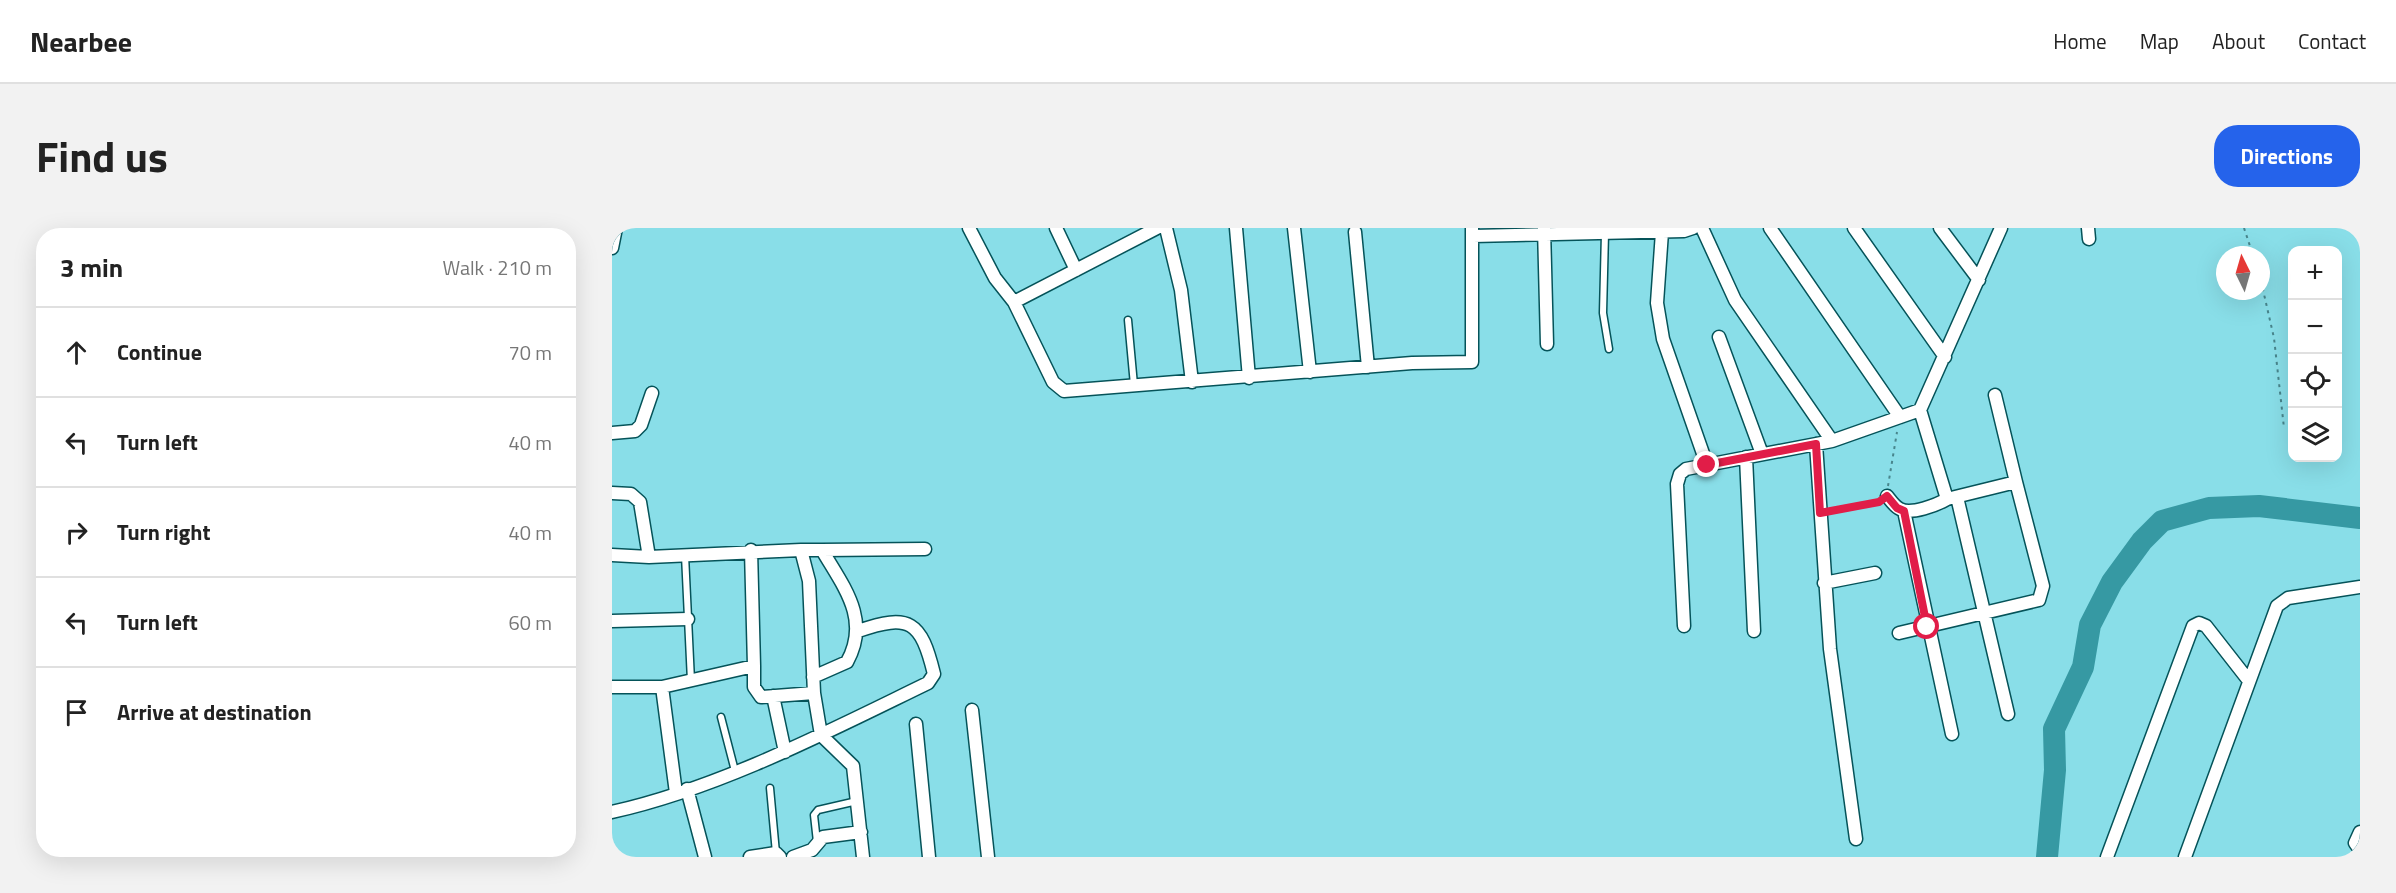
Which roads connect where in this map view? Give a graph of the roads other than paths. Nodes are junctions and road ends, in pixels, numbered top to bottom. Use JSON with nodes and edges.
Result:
{"nodes":[{"id":1,"x":616,"y":228,"type":"edge"},
{"id":2,"x":969,"y":228,"type":"edge"},
{"id":3,"x":1056,"y":228,"type":"edge"},
{"id":4,"x":1157,"y":228,"type":"edge"},
{"id":5,"x":1166,"y":228,"type":"edge"},
{"id":6,"x":1236,"y":228,"type":"edge"},
{"id":7,"x":1294,"y":228,"type":"edge"},
{"id":8,"x":1693,"y":228,"type":"edge"},
{"id":9,"x":1702,"y":228,"type":"edge"},
{"id":10,"x":1770,"y":228,"type":"edge"},
{"id":11,"x":1854,"y":228,"type":"edge"},
{"id":12,"x":1940,"y":228,"type":"edge"},
{"id":13,"x":2001,"y":228,"type":"edge"},
{"id":14,"x":1631,"y":230,"type":"edge"},
{"id":15,"x":1544,"y":231,"type":"edge"},
{"id":16,"x":1355,"y":232,"type":"dead end"},
{"id":17,"x":1472,"y":232,"type":"edge"},
{"id":18,"x":1662,"y":232,"type":"junction"},
{"id":19,"x":1136,"y":233,"type":"edge"},
{"id":20,"x":1605,"y":233,"type":"junction"},
{"id":21,"x":612,"y":248,"type":"edge"},
{"id":22,"x":1076,"y":270,"type":"junction"},
{"id":23,"x":1979,"y":280,"type":"junction"},
{"id":24,"x":1014,"y":302,"type":"junction"},
{"id":25,"x":1128,"y":320,"type":"dead end"},
{"id":26,"x":1719,"y":337,"type":"dead end"},
{"id":27,"x":1547,"y":344,"type":"dead end"},
{"id":28,"x":1609,"y":349,"type":"dead end"},
{"id":29,"x":1945,"y":357,"type":"junction"},
{"id":30,"x":1368,"y":367,"type":"junction"},
{"id":31,"x":1310,"y":372,"type":"junction"},
{"id":32,"x":1249,"y":378,"type":"junction"},
{"id":33,"x":1192,"y":382,"type":"junction"},
{"id":34,"x":1134,"y":386,"type":"junction"},
{"id":35,"x":652,"y":393,"type":"dead end"},
{"id":36,"x":1995,"y":395,"type":"dead end"},
{"id":37,"x":1920,"y":410,"type":"junction"},
{"id":38,"x":1900,"y":417,"type":"junction"},
{"id":39,"x":612,"y":433,"type":"edge"},
{"id":40,"x":1832,"y":441,"type":"junction"},
{"id":41,"x":1816,"y":444,"type":"junction"},
{"id":42,"x":1762,"y":454,"type":"junction"},
{"id":43,"x":1746,"y":457,"type":"junction"},
{"id":44,"x":1707,"y":465,"type":"junction"},
{"id":45,"x":2016,"y":482,"type":"junction"},
{"id":46,"x":612,"y":493,"type":"edge"},
{"id":47,"x":1887,"y":496,"type":"road end"},
{"id":48,"x":1952,"y":498,"type":"junction"},
{"id":49,"x":1904,"y":511,"type":"junction"},
{"id":50,"x":926,"y":549,"type":"dead end"},
{"id":51,"x":751,"y":550,"type":"junction"},
{"id":52,"x":801,"y":550,"type":"junction"},
{"id":53,"x":822,"y":550,"type":"junction"},
{"id":54,"x":685,"y":554,"type":"junction"},
{"id":55,"x":612,"y":555,"type":"edge"},
{"id":56,"x":649,"y":556,"type":"junction"},
{"id":57,"x":1875,"y":573,"type":"dead end"},
{"id":58,"x":1824,"y":583,"type":"junction"},
{"id":59,"x":2360,"y":587,"type":"edge"},
{"id":60,"x":1986,"y":613,"type":"junction"},
{"id":61,"x":688,"y":619,"type":"junction"},
{"id":62,"x":612,"y":621,"type":"edge"},
{"id":63,"x":1684,"y":626,"type":"dead end"},
{"id":64,"x":1927,"y":627,"type":"junction"},
{"id":65,"x":858,"y":631,"type":"junction"},
{"id":66,"x":1754,"y":631,"type":"dead end"},
{"id":67,"x":1899,"y":633,"type":"dead end"},
{"id":68,"x":754,"y":666,"type":"junction"},
{"id":69,"x":813,"y":677,"type":"junction"},
{"id":70,"x":691,"y":681,"type":"junction"},
{"id":71,"x":2249,"y":681,"type":"junction"},
{"id":72,"x":612,"y":687,"type":"edge"},
{"id":73,"x":662,"y":687,"type":"junction"},
{"id":74,"x":813,"y":693,"type":"junction"},
{"id":75,"x":773,"y":696,"type":"junction"},
{"id":76,"x":972,"y":710,"type":"dead end"},
{"id":77,"x":2008,"y":714,"type":"dead end"},
{"id":78,"x":721,"y":717,"type":"dead end"},
{"id":79,"x":916,"y":724,"type":"dead end"},
{"id":80,"x":1952,"y":734,"type":"dead end"},
{"id":81,"x":821,"y":735,"type":"junction"},
{"id":82,"x":785,"y":752,"type":"junction"},
{"id":83,"x":735,"y":771,"type":"junction"},
{"id":84,"x":770,"y":788,"type":"dead end"},
{"id":85,"x":682,"y":791,"type":"junction"},
{"id":86,"x":857,"y":801,"type":"junction"},
{"id":87,"x":612,"y":812,"type":"edge"},
{"id":88,"x":861,"y":832,"type":"junction"},
{"id":89,"x":2360,"y":832,"type":"edge"},
{"id":90,"x":1856,"y":839,"type":"dead end"},
{"id":91,"x":817,"y":842,"type":"junction"},
{"id":92,"x":2360,"y":850,"type":"edge"},
{"id":93,"x":778,"y":855,"type":"edge"},
{"id":94,"x":705,"y":857,"type":"edge"},
{"id":95,"x":750,"y":857,"type":"edge"},
{"id":96,"x":792,"y":857,"type":"edge"},
{"id":97,"x":863,"y":857,"type":"edge"},
{"id":98,"x":929,"y":857,"type":"edge"},
{"id":99,"x":987,"y":857,"type":"edge"},
{"id":100,"x":2107,"y":857,"type":"edge"},
{"id":101,"x":2185,"y":857,"type":"edge"}],
"edges":[{"from":1,"to":21,"type":"street"},
{"from":2,"to":24,"type":"street"},
{"from":3,"to":22,"type":"street"},
{"from":4,"to":19,"type":"street"},
{"from":5,"to":33,"type":"street"},
{"from":6,"to":32,"type":"street"},
{"from":7,"to":31,"type":"street"},
{"from":8,"to":18,"type":"street"},
{"from":9,"to":40,"type":"street"},
{"from":10,"to":38,"type":"street"},
{"from":11,"to":29,"type":"street"},
{"from":12,"to":23,"type":"street"},
{"from":13,"to":23,"type":"street"},
{"from":14,"to":18,"type":"street"},
{"from":14,"to":20,"type":"street"},
{"from":15,"to":17,"type":"street"},
{"from":15,"to":20,"type":"street"},
{"from":15,"to":27,"type":"street"},
{"from":16,"to":30,"type":"street"},
{"from":17,"to":30,"type":"street"},
{"from":18,"to":44,"type":"street"},
{"from":19,"to":22,"type":"street"},
{"from":20,"to":28,"type":"lane"},
{"from":22,"to":24,"type":"street"},
{"from":23,"to":29,"type":"street"},
{"from":24,"to":34,"type":"street"},
{"from":25,"to":34,"type":"lane"},
{"from":26,"to":42,"type":"street"},
{"from":29,"to":37,"type":"street"},
{"from":30,"to":31,"type":"street"},
{"from":31,"to":32,"type":"street"},
{"from":32,"to":33,"type":"street"},
{"from":33,"to":34,"type":"street"},
{"from":35,"to":39,"type":"street"},
{"from":36,"to":45,"type":"street"},
{"from":37,"to":38,"type":"street"},
{"from":37,"to":48,"type":"street"},
{"from":38,"to":40,"type":"street"},
{"from":40,"to":41,"type":"street"},
{"from":41,"to":42,"type":"street"},
{"from":41,"to":58,"type":"street"},
{"from":42,"to":43,"type":"street"},
{"from":43,"to":44,"type":"street"},
{"from":43,"to":66,"type":"street"},
{"from":44,"to":63,"type":"street"},
{"from":45,"to":48,"type":"street"},
{"from":45,"to":60,"type":"street"},
{"from":46,"to":56,"type":"street"},
{"from":47,"to":49,"type":"street"},
{"from":48,"to":49,"type":"street"},
{"from":48,"to":60,"type":"street"},
{"from":49,"to":64,"type":"street"},
{"from":50,"to":53,"type":"street"},
{"from":51,"to":52,"type":"street"},
{"from":51,"to":54,"type":"street"},
{"from":51,"to":68,"type":"street"},
{"from":52,"to":53,"type":"street"},
{"from":52,"to":69,"type":"street"},
{"from":53,"to":65,"type":"street"},
{"from":54,"to":56,"type":"street"},
{"from":54,"to":61,"type":"lane"},
{"from":55,"to":56,"type":"street"},
{"from":57,"to":58,"type":"street"},
{"from":58,"to":90,"type":"street"},
{"from":59,"to":71,"type":"street"},
{"from":60,"to":64,"type":"street"},
{"from":60,"to":77,"type":"street"},
{"from":61,"to":62,"type":"street"},
{"from":61,"to":70,"type":"lane"},
{"from":64,"to":67,"type":"street"},
{"from":64,"to":80,"type":"street"},
{"from":65,"to":69,"type":"street"},
{"from":65,"to":81,"type":"street"},
{"from":68,"to":70,"type":"street"},
{"from":68,"to":75,"type":"street"},
{"from":69,"to":74,"type":"street"},
{"from":70,"to":73,"type":"street"},
{"from":71,"to":100,"type":"street"},
{"from":71,"to":101,"type":"street"},
{"from":72,"to":73,"type":"street"},
{"from":73,"to":85,"type":"street"},
{"from":74,"to":75,"type":"street"},
{"from":74,"to":81,"type":"street"},
{"from":75,"to":82,"type":"street"},
{"from":76,"to":99,"type":"street"},
{"from":78,"to":83,"type":"lane"},
{"from":79,"to":98,"type":"street"},
{"from":81,"to":82,"type":"street"},
{"from":81,"to":86,"type":"street"},
{"from":82,"to":83,"type":"street"},
{"from":83,"to":85,"type":"street"},
{"from":84,"to":93,"type":"lane"},
{"from":85,"to":87,"type":"street"},
{"from":85,"to":94,"type":"street"},
{"from":86,"to":88,"type":"street"},
{"from":86,"to":91,"type":"lane"},
{"from":88,"to":91,"type":"street"},
{"from":88,"to":97,"type":"street"},
{"from":89,"to":92,"type":"street"},
{"from":91,"to":96,"type":"street"},
{"from":93,"to":95,"type":"street"}]}
